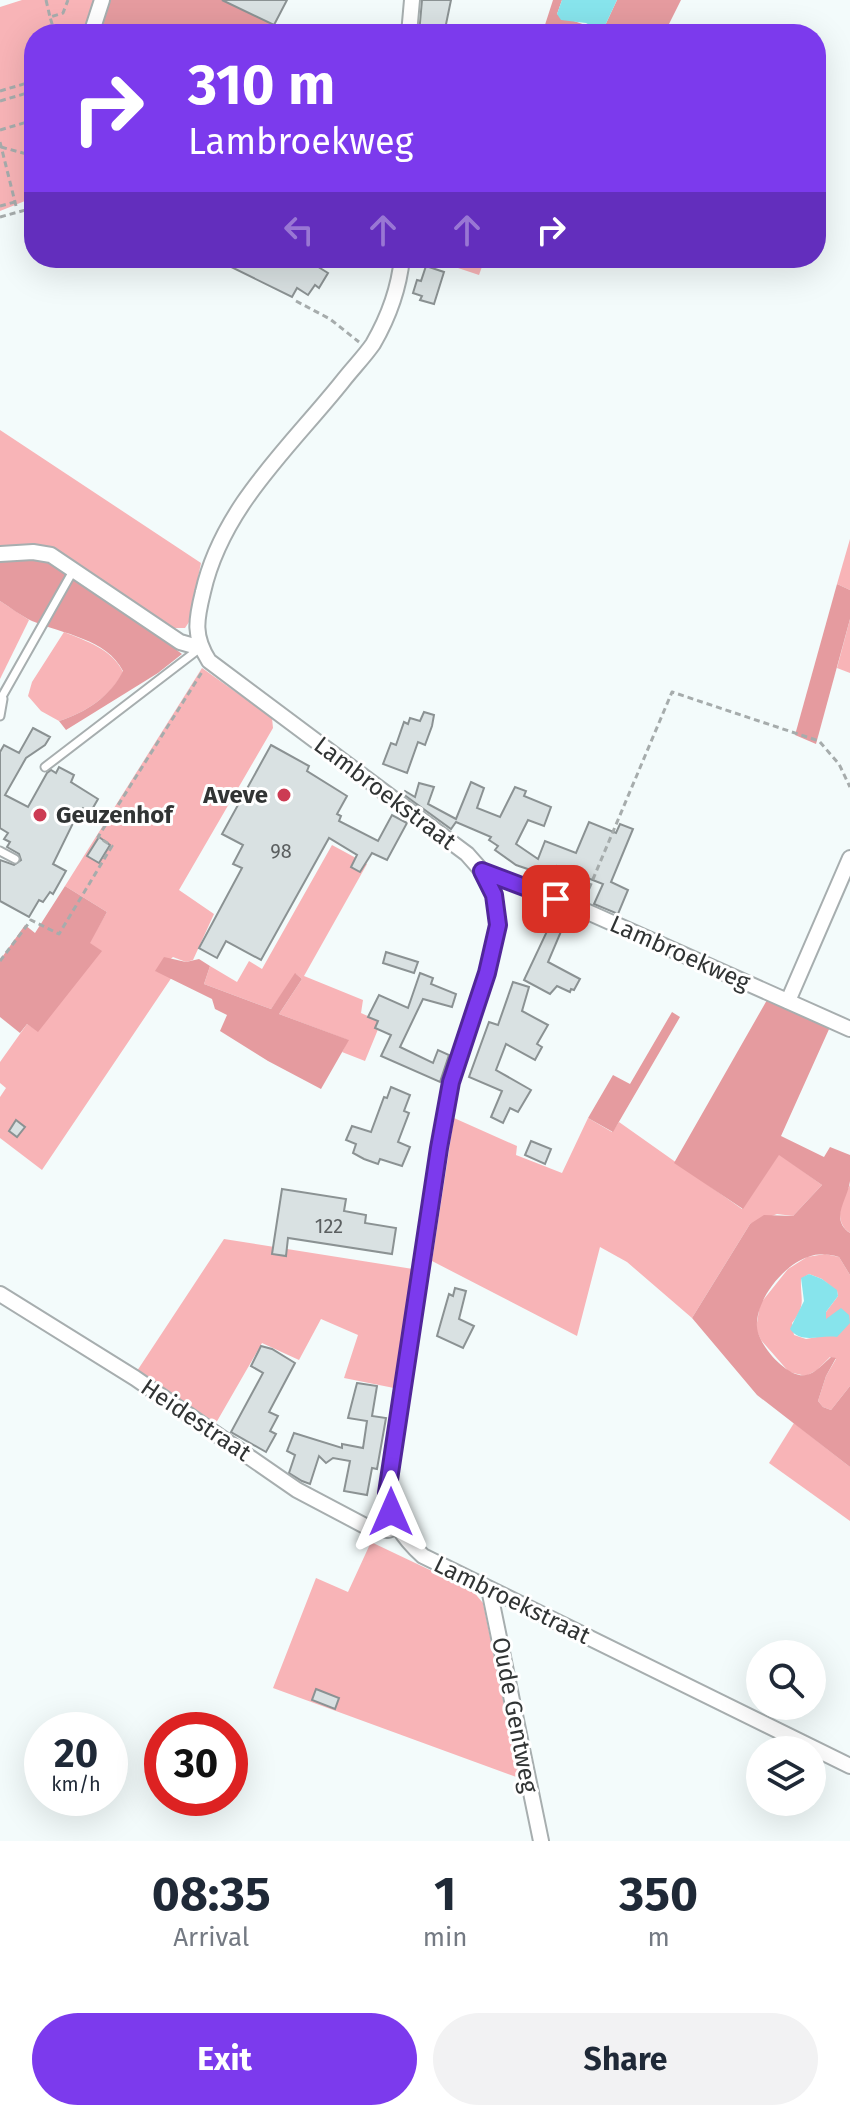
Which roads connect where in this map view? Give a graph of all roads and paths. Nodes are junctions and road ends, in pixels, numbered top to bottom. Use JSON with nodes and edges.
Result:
{"nodes":[{"id":1,"x":46,"y":0,"type":"edge"},
{"id":2,"x":68,"y":0,"type":"edge"},
{"id":3,"x":102,"y":0,"type":"edge"},
{"id":4,"x":412,"y":0,"type":"edge"},
{"id":5,"x":50,"y":17,"type":"junction"},
{"id":6,"x":52,"y":24,"type":"edge"},
{"id":7,"x":94,"y":24,"type":"edge"},
{"id":8,"x":410,"y":24,"type":"edge"},
{"id":9,"x":24,"y":84,"type":"edge"},
{"id":10,"x":8,"y":88,"type":"junction"},
{"id":11,"x":0,"y":91,"type":"edge"},
{"id":12,"x":24,"y":94,"type":"edge"},
{"id":13,"x":11,"y":98,"type":"junction"},
{"id":14,"x":0,"y":101,"type":"edge"},
{"id":15,"x":24,"y":123,"type":"edge"},
{"id":16,"x":0,"y":130,"type":"edge"},
{"id":17,"x":0,"y":145,"type":"edge"},
{"id":18,"x":24,"y":153,"type":"edge"},
{"id":19,"x":9,"y":177,"type":"junction"},
{"id":20,"x":0,"y":179,"type":"edge"},
{"id":21,"x":0,"y":206,"type":"edge"},
{"id":22,"x":24,"y":210,"type":"edge"},
{"id":23,"x":0,"y":217,"type":"edge"},
{"id":24,"x":400,"y":268,"type":"edge"},
{"id":25,"x":296,"y":301,"type":"dead end"},
{"id":26,"x":368,"y":350,"type":"junction"},
{"id":27,"x":0,"y":554,"type":"edge"},
{"id":28,"x":74,"y":569,"type":"junction"},
{"id":29,"x":201,"y":648,"type":"junction"},
{"id":30,"x":209,"y":661,"type":"junction"},
{"id":31,"x":1,"y":699,"type":"edge"},
{"id":32,"x":0,"y":716,"type":"edge"},
{"id":33,"x":45,"y":767,"type":"dead end"},
{"id":34,"x":850,"y":787,"type":"edge"},
{"id":35,"x":0,"y":851,"type":"edge"},
{"id":36,"x":850,"y":858,"type":"edge"},
{"id":37,"x":15,"y":859,"type":"dead end"},
{"id":38,"x":482,"y":871,"type":"junction"},
{"id":39,"x":581,"y":909,"type":"junction"},
{"id":40,"x":0,"y":961,"type":"edge"},
{"id":41,"x":788,"y":1001,"type":"junction"},
{"id":42,"x":850,"y":1029,"type":"edge"},
{"id":43,"x":0,"y":1294,"type":"edge"},
{"id":44,"x":397,"y":1527,"type":"junction"},
{"id":45,"x":489,"y":1589,"type":"junction"},
{"id":46,"x":850,"y":1766,"type":"edge"},
{"id":47,"x":541,"y":1841,"type":"edge"}],
"edges":[{"from":1,"to":5,"type":"path"},
{"from":2,"to":5,"type":"path"},
{"from":3,"to":7,"type":"street"},
{"from":4,"to":8,"type":"street"},
{"from":5,"to":6,"type":"path"},
{"from":9,"to":10,"type":"path"},
{"from":10,"to":11,"type":"path"},
{"from":10,"to":13,"type":"path"},
{"from":12,"to":13,"type":"path"},
{"from":13,"to":14,"type":"path"},
{"from":15,"to":16,"type":"path"},
{"from":17,"to":18,"type":"path"},
{"from":17,"to":19,"type":"path"},
{"from":19,"to":20,"type":"path"},
{"from":19,"to":21,"type":"path"},
{"from":22,"to":23,"type":"path"},
{"from":24,"to":26,"type":"street","name":"Lambroekstraat"},
{"from":25,"to":26,"type":"path"},
{"from":26,"to":29,"type":"street","name":"Lambroekstraat"},
{"from":27,"to":28,"type":"street"},
{"from":28,"to":29,"type":"street"},
{"from":28,"to":31,"type":"lane"},
{"from":29,"to":30,"type":"street","name":"Lambroekstraat"},
{"from":29,"to":33,"type":"lane"},
{"from":30,"to":38,"type":"street","name":"Lambroekstraat"},
{"from":30,"to":40,"type":"path"},
{"from":31,"to":32,"type":"lane"},
{"from":34,"to":39,"type":"path"},
{"from":35,"to":37,"type":"lane"},
{"from":36,"to":41,"type":"street"},
{"from":38,"to":39,"type":"street","name":"Lambroekweg"},
{"from":38,"to":44,"type":"street","name":"Lambroekstraat"},
{"from":39,"to":41,"type":"street","name":"Lambroekweg"},
{"from":41,"to":42,"type":"street","name":"Lambroekweg"},
{"from":43,"to":44,"type":"street","name":"Heidestraat"},
{"from":44,"to":45,"type":"street","name":"Lambroekstraat"},
{"from":45,"to":46,"type":"street","name":"Lambroekstraat"},
{"from":45,"to":47,"type":"street","name":"Oude Gentweg"}]}
